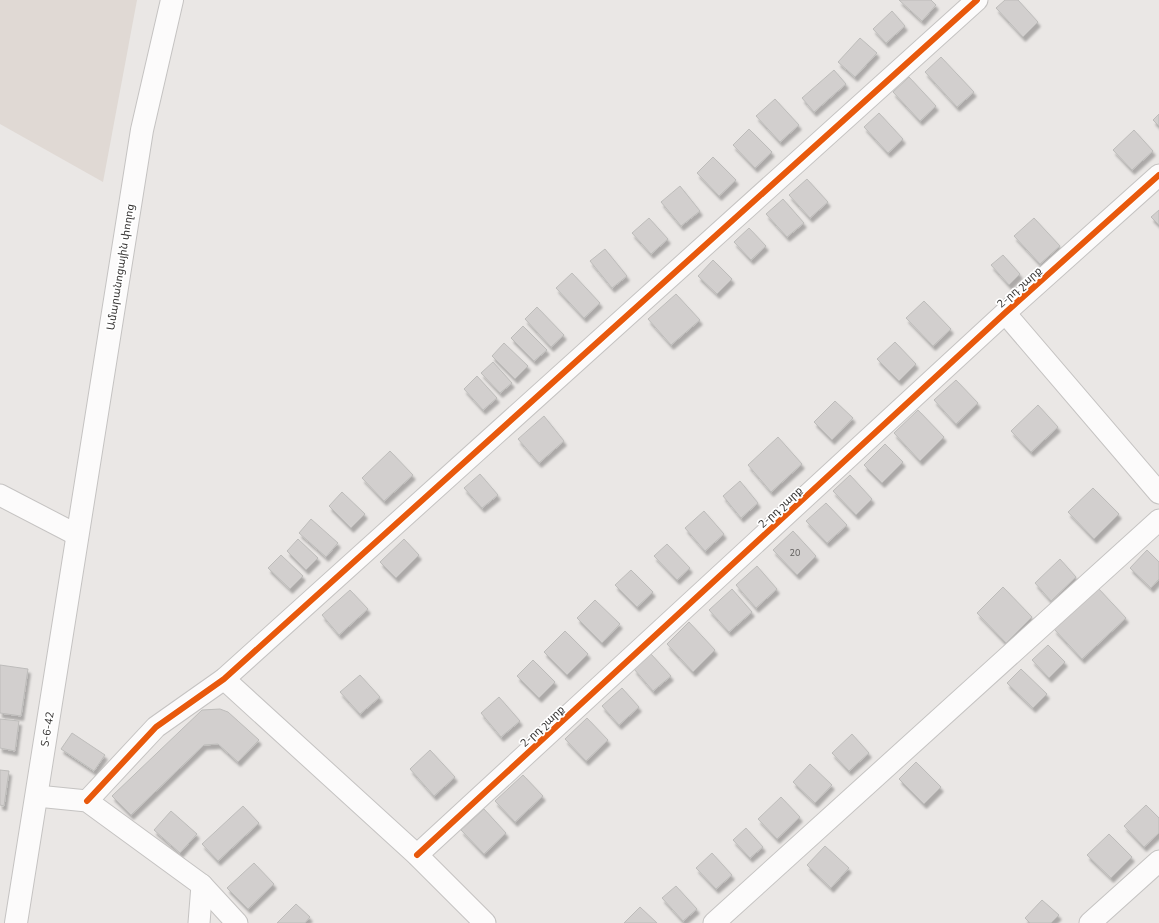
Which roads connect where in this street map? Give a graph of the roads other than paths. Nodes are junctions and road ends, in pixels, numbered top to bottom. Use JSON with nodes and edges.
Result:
{"nodes":[{"id":1,"x":172,"y":0,"type":"edge"},
{"id":2,"x":977,"y":0,"type":"edge"},
{"id":3,"x":1159,"y":175,"type":"edge"},
{"id":4,"x":1005,"y":313,"type":"junction"},
{"id":5,"x":1159,"y":493,"type":"edge"},
{"id":6,"x":0,"y":495,"type":"edge"},
{"id":7,"x":1159,"y":520,"type":"edge"},
{"id":8,"x":77,"y":535,"type":"junction"},
{"id":9,"x":224,"y":679,"type":"junction"},
{"id":10,"x":37,"y":796,"type":"junction"},
{"id":11,"x":87,"y":801,"type":"junction"},
{"id":12,"x":417,"y":855,"type":"junction"},
{"id":13,"x":1159,"y":861,"type":"edge"},
{"id":14,"x":202,"y":885,"type":"junction"},
{"id":15,"x":16,"y":923,"type":"edge"},
{"id":16,"x":199,"y":923,"type":"edge"},
{"id":17,"x":237,"y":923,"type":"edge"},
{"id":18,"x":485,"y":923,"type":"edge"},
{"id":19,"x":714,"y":923,"type":"edge"},
{"id":20,"x":1090,"y":923,"type":"edge"}],
"edges":[{"from":1,"to":8,"type":"main road","name":"Ամարանոցային փողոց","number":"Տ-6-42"},
{"from":2,"to":9,"type":"street"},
{"from":3,"to":4,"type":"street","name":"2-րդ շարք"},
{"from":4,"to":5,"type":"street"},
{"from":4,"to":12,"type":"street","name":"2-րդ շարք"},
{"from":6,"to":8,"type":"street"},
{"from":7,"to":19,"type":"street"},
{"from":8,"to":10,"type":"main road","name":"Տ-6-42","number":"Տ-6-42"},
{"from":9,"to":11,"type":"street"},
{"from":9,"to":12,"type":"street"},
{"from":10,"to":11,"type":"street"},
{"from":10,"to":15,"type":"main road","name":"Տ-6-42","number":"Տ-6-42"},
{"from":11,"to":14,"type":"street"},
{"from":12,"to":18,"type":"street"},
{"from":13,"to":20,"type":"street"},
{"from":14,"to":16,"type":"street"},
{"from":14,"to":17,"type":"street"}]}
